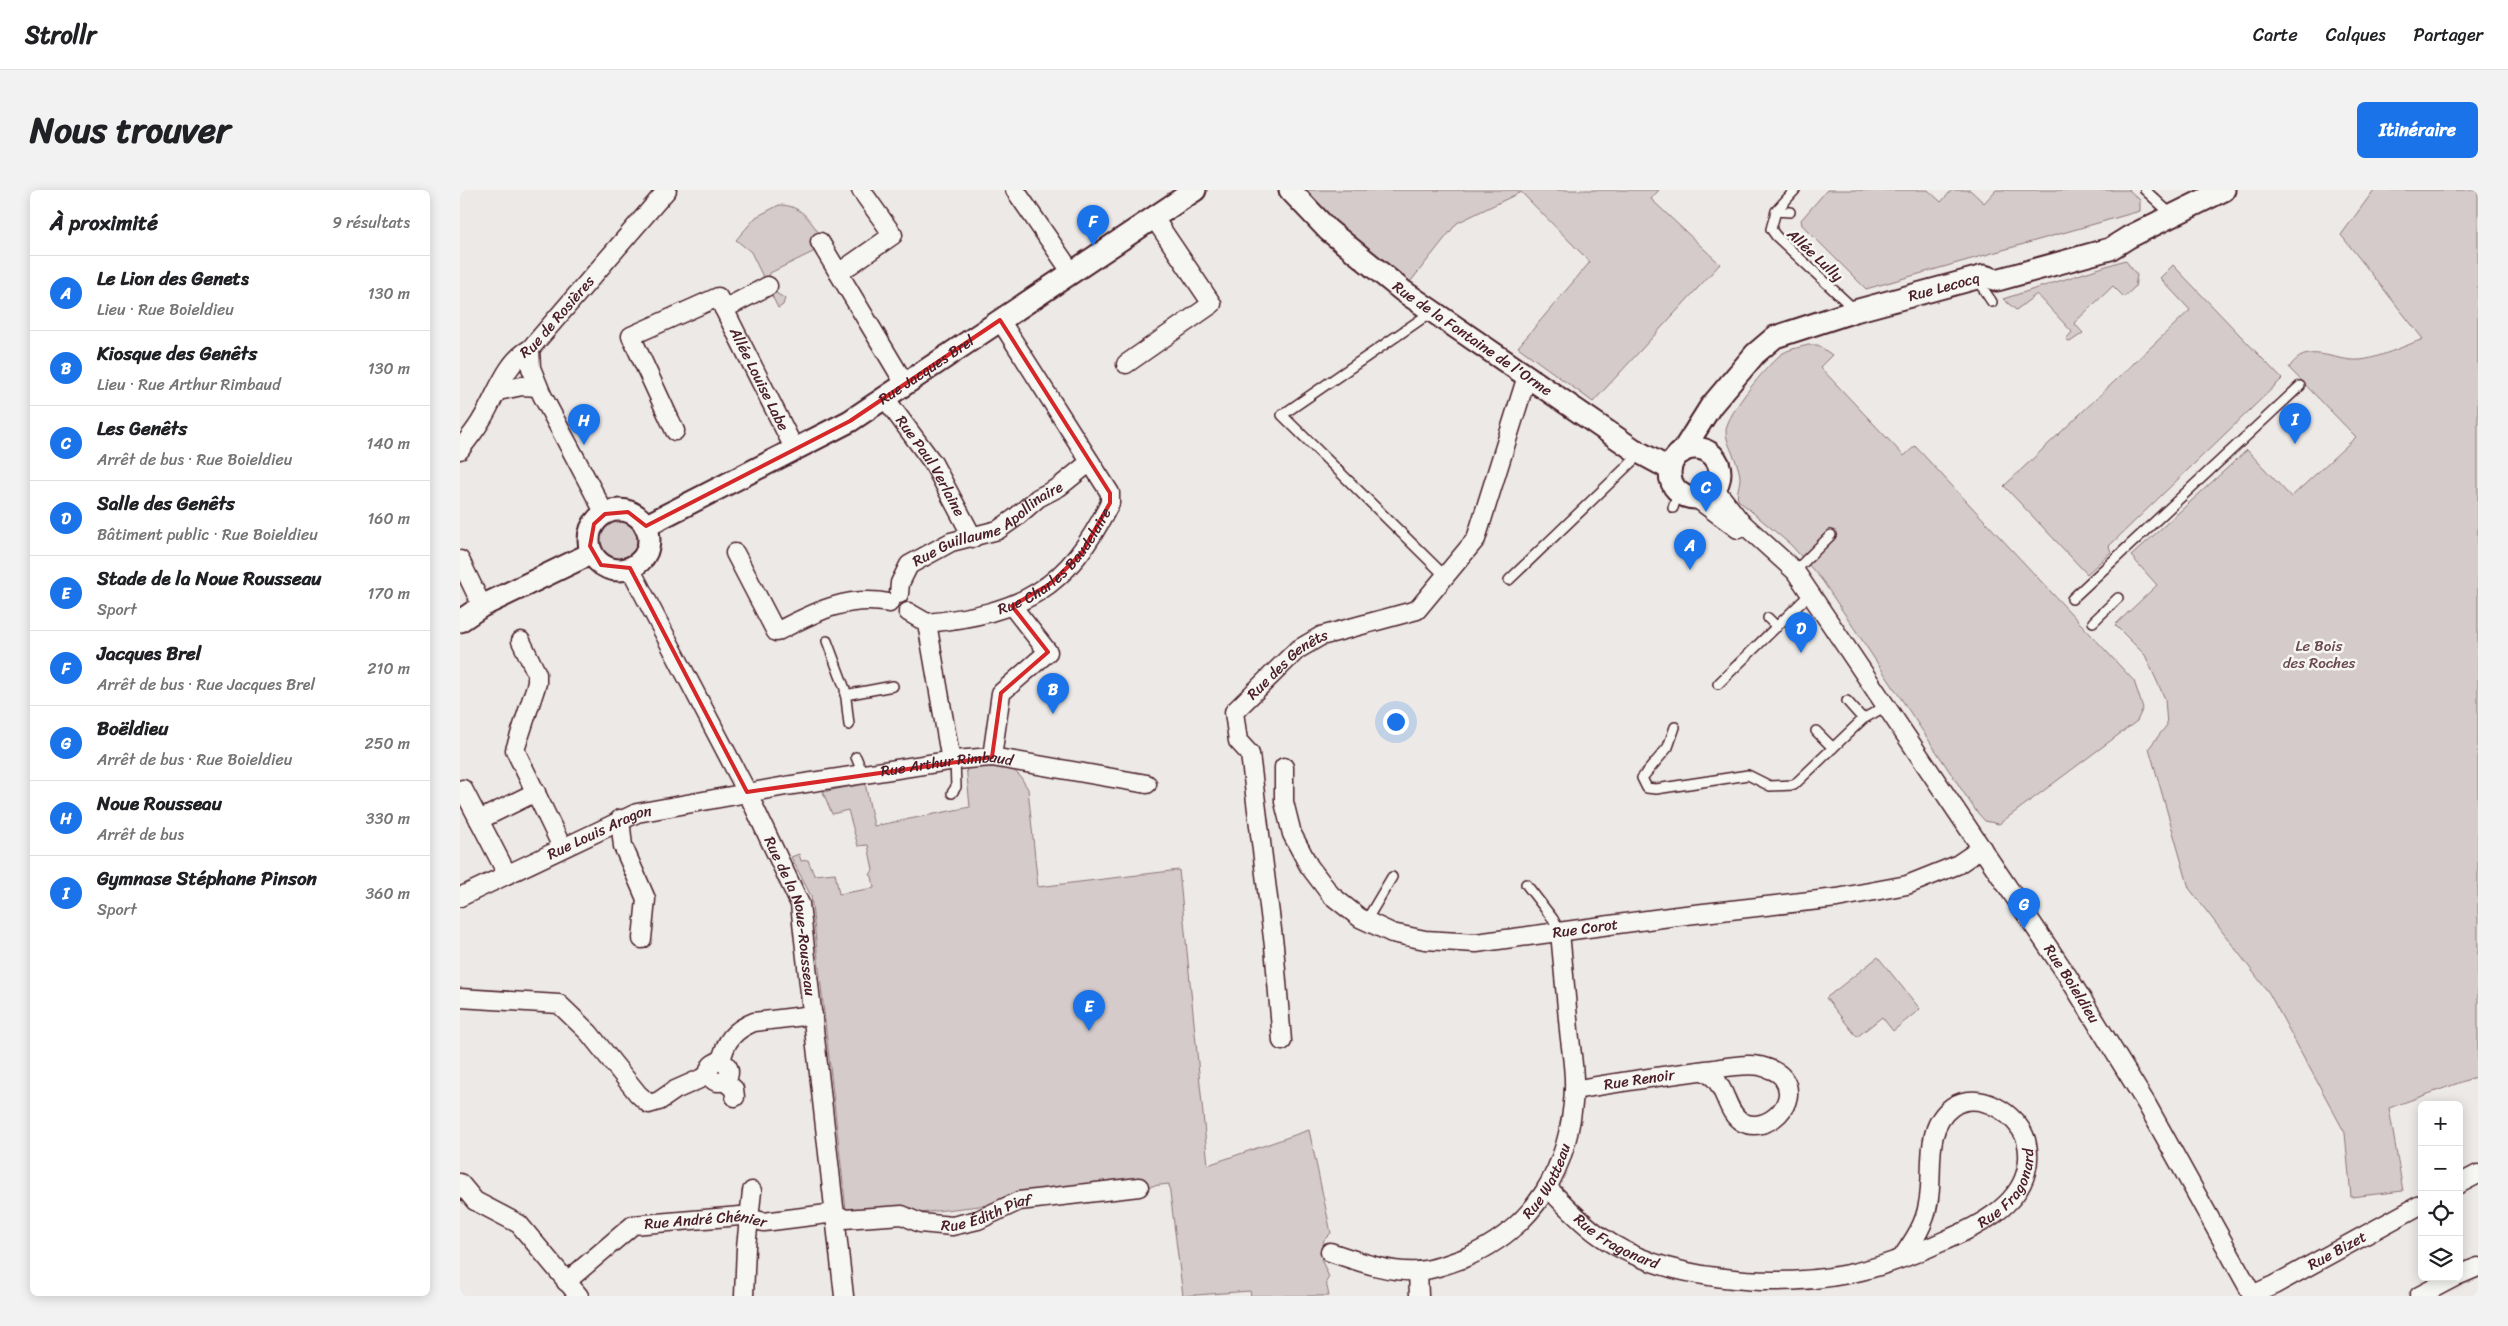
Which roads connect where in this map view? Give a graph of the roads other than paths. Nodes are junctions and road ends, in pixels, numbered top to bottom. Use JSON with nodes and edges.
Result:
{"nodes":[{"id":1,"x":667,"y":190,"type":"edge"},
{"id":2,"x":861,"y":190,"type":"edge"},
{"id":3,"x":1014,"y":190,"type":"edge"},
{"id":4,"x":1195,"y":190,"type":"edge"},
{"id":5,"x":1290,"y":190,"type":"edge"},
{"id":6,"x":1795,"y":190,"type":"edge"},
{"id":7,"x":2145,"y":190,"type":"edge"},
{"id":8,"x":2224,"y":190,"type":"edge"},
{"id":9,"x":1776,"y":210,"type":"junction"},
{"id":10,"x":1790,"y":212,"type":"dead end"},
{"id":11,"x":2173,"y":216,"type":"junction"},
{"id":12,"x":1154,"y":218,"type":"junction"},
{"id":13,"x":820,"y":242,"type":"dead end"},
{"id":14,"x":840,"y":272,"type":"junction"},
{"id":15,"x":1072,"y":273,"type":"junction"},
{"id":16,"x":1976,"y":278,"type":"junction"},
{"id":17,"x":768,"y":286,"type":"dead end"},
{"id":18,"x":1992,"y":302,"type":"dead end"},
{"id":19,"x":724,"y":310,"type":"junction"},
{"id":20,"x":1433,"y":311,"type":"junction"},
{"id":21,"x":1855,"y":311,"type":"junction"},
{"id":22,"x":1000,"y":320,"type":"junction"},
{"id":23,"x":530,"y":349,"type":"junction"},
{"id":24,"x":1126,"y":364,"type":"dead end"},
{"id":25,"x":1527,"y":376,"type":"junction"},
{"id":26,"x":905,"y":384,"type":"junction"},
{"id":27,"x":2300,"y":386,"type":"dead end"},
{"id":28,"x":538,"y":387,"type":"junction"},
{"id":29,"x":498,"y":391,"type":"junction"},
{"id":30,"x":885,"y":398,"type":"junction"},
{"id":31,"x":1710,"y":406,"type":"junction"},
{"id":32,"x":675,"y":431,"type":"dead end"},
{"id":33,"x":460,"y":450,"type":"edge"},
{"id":34,"x":795,"y":450,"type":"junction"},
{"id":35,"x":1641,"y":453,"type":"junction"},
{"id":36,"x":1710,"y":454,"type":"junction"},
{"id":37,"x":1676,"y":460,"type":"junction"},
{"id":38,"x":1090,"y":462,"type":"junction"},
{"id":39,"x":1690,"y":497,"type":"junction"},
{"id":40,"x":605,"y":514,"type":"junction"},
{"id":41,"x":645,"y":526,"type":"junction"},
{"id":42,"x":1832,"y":534,"type":"dead end"},
{"id":43,"x":973,"y":538,"type":"junction"},
{"id":44,"x":735,"y":553,"type":"dead end"},
{"id":45,"x":594,"y":556,"type":"junction"},
{"id":46,"x":460,"y":560,"type":"edge"},
{"id":47,"x":630,"y":568,"type":"junction"},
{"id":48,"x":1795,"y":570,"type":"junction"},
{"id":49,"x":1445,"y":576,"type":"junction"},
{"id":50,"x":1509,"y":580,"type":"dead end"},
{"id":51,"x":1811,"y":593,"type":"junction"},
{"id":52,"x":2118,"y":598,"type":"dead end"},
{"id":53,"x":894,"y":599,"type":"junction"},
{"id":54,"x":2072,"y":599,"type":"dead end"},
{"id":55,"x":482,"y":606,"type":"junction"},
{"id":56,"x":1012,"y":606,"type":"junction"},
{"id":57,"x":1768,"y":618,"type":"dead end"},
{"id":58,"x":460,"y":621,"type":"edge"},
{"id":59,"x":2093,"y":622,"type":"dead end"},
{"id":60,"x":927,"y":623,"type":"junction"},
{"id":61,"x":1777,"y":627,"type":"junction"},
{"id":62,"x":521,"y":641,"type":"dead end"},
{"id":63,"x":827,"y":641,"type":"dead end"},
{"id":64,"x":1718,"y":684,"type":"dead end"},
{"id":65,"x":893,"y":686,"type":"dead end"},
{"id":66,"x":846,"y":695,"type":"junction"},
{"id":67,"x":1847,"y":702,"type":"dead end"},
{"id":68,"x":1886,"y":706,"type":"junction"},
{"id":69,"x":1863,"y":718,"type":"junction"},
{"id":70,"x":849,"y":725,"type":"dead end"},
{"id":71,"x":1675,"y":727,"type":"dead end"},
{"id":72,"x":1816,"y":731,"type":"dead end"},
{"id":73,"x":1833,"y":748,"type":"junction"},
{"id":74,"x":856,"y":757,"type":"dead end"},
{"id":75,"x":992,"y":757,"type":"junction"},
{"id":76,"x":953,"y":760,"type":"junction"},
{"id":77,"x":1284,"y":767,"type":"dead end"},
{"id":78,"x":863,"y":774,"type":"junction"},
{"id":79,"x":1147,"y":784,"type":"dead end"},
{"id":80,"x":463,"y":789,"type":"dead end"},
{"id":81,"x":536,"y":792,"type":"junction"},
{"id":82,"x":747,"y":792,"type":"junction"},
{"id":83,"x":952,"y":793,"type":"dead end"},
{"id":84,"x":620,"y":819,"type":"junction"},
{"id":85,"x":479,"y":820,"type":"junction"},
{"id":86,"x":562,"y":847,"type":"junction"},
{"id":87,"x":1982,"y":848,"type":"junction"},
{"id":88,"x":506,"y":874,"type":"junction"},
{"id":89,"x":1392,"y":877,"type":"dead end"},
{"id":90,"x":1526,"y":884,"type":"dead end"},
{"id":91,"x":460,"y":897,"type":"edge"},
{"id":92,"x":1366,"y":921,"type":"junction"},
{"id":93,"x":1560,"y":932,"type":"junction"},
{"id":94,"x":642,"y":939,"type":"dead end"},
{"id":95,"x":460,"y":998,"type":"edge"},
{"id":96,"x":813,"y":1014,"type":"junction"},
{"id":97,"x":1282,"y":1040,"type":"dead end"},
{"id":98,"x":1704,"y":1071,"type":"junction"},
{"id":99,"x":716,"y":1078,"type":"junction"},
{"id":100,"x":1574,"y":1090,"type":"junction"},
{"id":101,"x":735,"y":1097,"type":"dead end"},
{"id":102,"x":2478,"y":1174,"type":"edge"},
{"id":103,"x":2463,"y":1182,"type":"edge"},
{"id":104,"x":460,"y":1183,"type":"edge"},
{"id":105,"x":1139,"y":1187,"type":"dead end"},
{"id":106,"x":1548,"y":1188,"type":"junction"},
{"id":107,"x":752,"y":1191,"type":"dead end"},
{"id":108,"x":2418,"y":1206,"type":"edge"},
{"id":109,"x":835,"y":1213,"type":"junction"},
{"id":110,"x":749,"y":1218,"type":"junction"},
{"id":111,"x":1330,"y":1252,"type":"dead end"},
{"id":112,"x":1903,"y":1256,"type":"junction"},
{"id":113,"x":2478,"y":1267,"type":"edge"},
{"id":114,"x":1418,"y":1271,"type":"junction"},
{"id":115,"x":2463,"y":1273,"type":"edge"},
{"id":116,"x":2447,"y":1281,"type":"edge"},
{"id":117,"x":566,"y":1282,"type":"junction"},
{"id":118,"x":578,"y":1296,"type":"edge"},
{"id":119,"x":744,"y":1296,"type":"edge"},
{"id":120,"x":844,"y":1296,"type":"edge"},
{"id":121,"x":1419,"y":1296,"type":"edge"},
{"id":122,"x":2252,"y":1296,"type":"edge"},
{"id":123,"x":2419,"y":1296,"type":"edge"}],
"edges":[{"from":1,"to":23,"type":"street","name":"Rue de Rosières"},
{"from":2,"to":14,"type":"street"},
{"from":3,"to":15,"type":"street"},
{"from":4,"to":12,"type":"street","name":"Rue Jacques Brel"},
{"from":5,"to":20,"type":"street","name":"Rue de la Fontaine de l'Orme"},
{"from":6,"to":9,"type":"lane"},
{"from":7,"to":11,"type":"lane"},
{"from":8,"to":11,"type":"street","name":"Rue Lecocq"},
{"from":9,"to":10,"type":"lane"},
{"from":9,"to":21,"type":"lane","name":"Allée Lully"},
{"from":11,"to":16,"type":"street","name":"Rue Lecocq"},
{"from":12,"to":15,"type":"street","name":"Rue Jacques Brel"},
{"from":12,"to":24,"type":"street"},
{"from":13,"to":14,"type":"street"},
{"from":14,"to":26,"type":"street"},
{"from":15,"to":22,"type":"street","name":"Rue Jacques Brel"},
{"from":16,"to":18,"type":"lane"},
{"from":16,"to":21,"type":"street","name":"Rue Lecocq"},
{"from":17,"to":19,"type":"street","name":"Allée Louise Labe"},
{"from":19,"to":32,"type":"street","name":"Allée Louise Labe"},
{"from":19,"to":34,"type":"street","name":"Allée Louise Labe"},
{"from":20,"to":25,"type":"street","name":"Rue de la Fontaine de l'Orme"},
{"from":20,"to":49,"type":"lane"},
{"from":21,"to":31,"type":"street","name":"Rue Lecocq"},
{"from":22,"to":26,"type":"street","name":"Rue Jacques Brel"},
{"from":22,"to":38,"type":"street","name":"Rue Charles Baudelaire"},
{"from":23,"to":28,"type":"street"},
{"from":23,"to":29,"type":"street","name":"Rue de Rosières"},
{"from":25,"to":35,"type":"street","name":"Rue de la Fontaine de l'Orme"},
{"from":25,"to":49,"type":"street","name":"Rue des Genêts"},
{"from":26,"to":30,"type":"street","name":"Rue Jacques Brel"},
{"from":27,"to":54,"type":"lane"},
{"from":28,"to":29,"type":"street"},
{"from":28,"to":40,"type":"street"},
{"from":29,"to":33,"type":"street","name":"Rue de Rosières"},
{"from":30,"to":34,"type":"street","name":"Rue Jacques Brel"},
{"from":30,"to":43,"type":"street","name":"Rue Paul Verlaine"},
{"from":31,"to":36,"type":"street"},
{"from":31,"to":37,"type":"street","name":"Rue Lecocq"},
{"from":34,"to":41,"type":"street","name":"Rue Jacques Brel"},
{"from":35,"to":37,"type":"street","name":"Rue de la Fontaine de l'Orme"},
{"from":35,"to":50,"type":"lane"},
{"from":36,"to":37,"type":"street"},
{"from":36,"to":39,"type":"street"},
{"from":37,"to":39,"type":"street"},
{"from":38,"to":43,"type":"street","name":"Rue Guillaume Apollinaire"},
{"from":38,"to":56,"type":"street","name":"Rue Charles Baudelaire"},
{"from":39,"to":48,"type":"street","name":"Rue Boieldieu"},
{"from":40,"to":41,"type":"street"},
{"from":40,"to":45,"type":"street"},
{"from":41,"to":47,"type":"street"},
{"from":42,"to":48,"type":"lane"},
{"from":43,"to":53,"type":"street","name":"Rue Guillaume Apollinaire"},
{"from":44,"to":53,"type":"street"},
{"from":45,"to":47,"type":"street"},
{"from":45,"to":55,"type":"street"},
{"from":46,"to":55,"type":"street"},
{"from":47,"to":82,"type":"street","name":"Rue de la Noue-Rousseau"},
{"from":48,"to":51,"type":"street","name":"Rue Boieldieu"},
{"from":49,"to":97,"type":"street","name":"Rue des Genêts"},
{"from":51,"to":61,"type":"lane"},
{"from":51,"to":68,"type":"street","name":"Rue Boieldieu"},
{"from":52,"to":59,"type":"lane"},
{"from":53,"to":60,"type":"street"},
{"from":55,"to":58,"type":"street"},
{"from":56,"to":60,"type":"street","name":"Rue Charles Baudelaire"},
{"from":56,"to":75,"type":"street"},
{"from":57,"to":61,"type":"lane"},
{"from":60,"to":76,"type":"street"},
{"from":61,"to":64,"type":"lane"},
{"from":62,"to":81,"type":"street"},
{"from":63,"to":66,"type":"lane"},
{"from":65,"to":66,"type":"lane"},
{"from":66,"to":70,"type":"lane"},
{"from":67,"to":69,"type":"lane"},
{"from":68,"to":69,"type":"lane"},
{"from":68,"to":87,"type":"street","name":"Rue Boieldieu"},
{"from":69,"to":73,"type":"lane"},
{"from":71,"to":73,"type":"lane"},
{"from":72,"to":73,"type":"lane"},
{"from":74,"to":78,"type":"lane"},
{"from":75,"to":76,"type":"street","name":"Rue Arthur Rimbaud"},
{"from":75,"to":79,"type":"street","name":"Rue Arthur Rimbaud"},
{"from":76,"to":78,"type":"street","name":"Rue Arthur Rimbaud"},
{"from":76,"to":83,"type":"lane"},
{"from":77,"to":92,"type":"street","name":"Rue Corot"},
{"from":78,"to":82,"type":"street","name":"Rue Arthur Rimbaud"},
{"from":80,"to":85,"type":"street"},
{"from":81,"to":85,"type":"street"},
{"from":81,"to":86,"type":"street"},
{"from":82,"to":84,"type":"street","name":"Rue Louis Aragon"},
{"from":82,"to":96,"type":"street","name":"Rue de la Noue-Rousseau"},
{"from":84,"to":86,"type":"street","name":"Rue Louis Aragon"},
{"from":84,"to":94,"type":"street"},
{"from":85,"to":88,"type":"street"},
{"from":86,"to":88,"type":"street","name":"Rue Louis Aragon"},
{"from":87,"to":93,"type":"street","name":"Rue Corot"},
{"from":87,"to":122,"type":"street","name":"Rue Boieldieu"},
{"from":88,"to":91,"type":"street","name":"Rue Louis Aragon"},
{"from":89,"to":92,"type":"lane"},
{"from":90,"to":93,"type":"lane"},
{"from":92,"to":93,"type":"street","name":"Rue Corot"},
{"from":93,"to":100,"type":"street","name":"Rue Watteau"},
{"from":95,"to":99,"type":"street"},
{"from":96,"to":99,"type":"street"},
{"from":96,"to":109,"type":"street","name":"Rue de la Noue-Rousseau"},
{"from":98,"to":98,"type":"street","name":"Rue Renoir"},
{"from":98,"to":100,"type":"street","name":"Rue Renoir"},
{"from":99,"to":101,"type":"street"},
{"from":100,"to":106,"type":"street","name":"Rue Watteau"},
{"from":102,"to":103,"type":"street"},
{"from":104,"to":117,"type":"street"},
{"from":105,"to":109,"type":"street","name":"Rue Édith Piaf"},
{"from":106,"to":112,"type":"street","name":"Rue Fragonard"},
{"from":106,"to":114,"type":"street","name":"Rue Watteau"},
{"from":107,"to":110,"type":"street"},
{"from":108,"to":122,"type":"street","name":"Rue Bizet"},
{"from":109,"to":110,"type":"street","name":"Rue André Chénier"},
{"from":109,"to":120,"type":"street","name":"Rue de la Noue-Rousseau"},
{"from":110,"to":117,"type":"street","name":"Rue André Chénier"},
{"from":110,"to":119,"type":"street"},
{"from":111,"to":114,"type":"street","name":"Rue Watteau"},
{"from":112,"to":112,"type":"street","name":"Rue Fragonard"},
{"from":113,"to":115,"type":"street"},
{"from":114,"to":121,"type":"street"},
{"from":116,"to":123,"type":"street"},
{"from":117,"to":118,"type":"street"}]}
